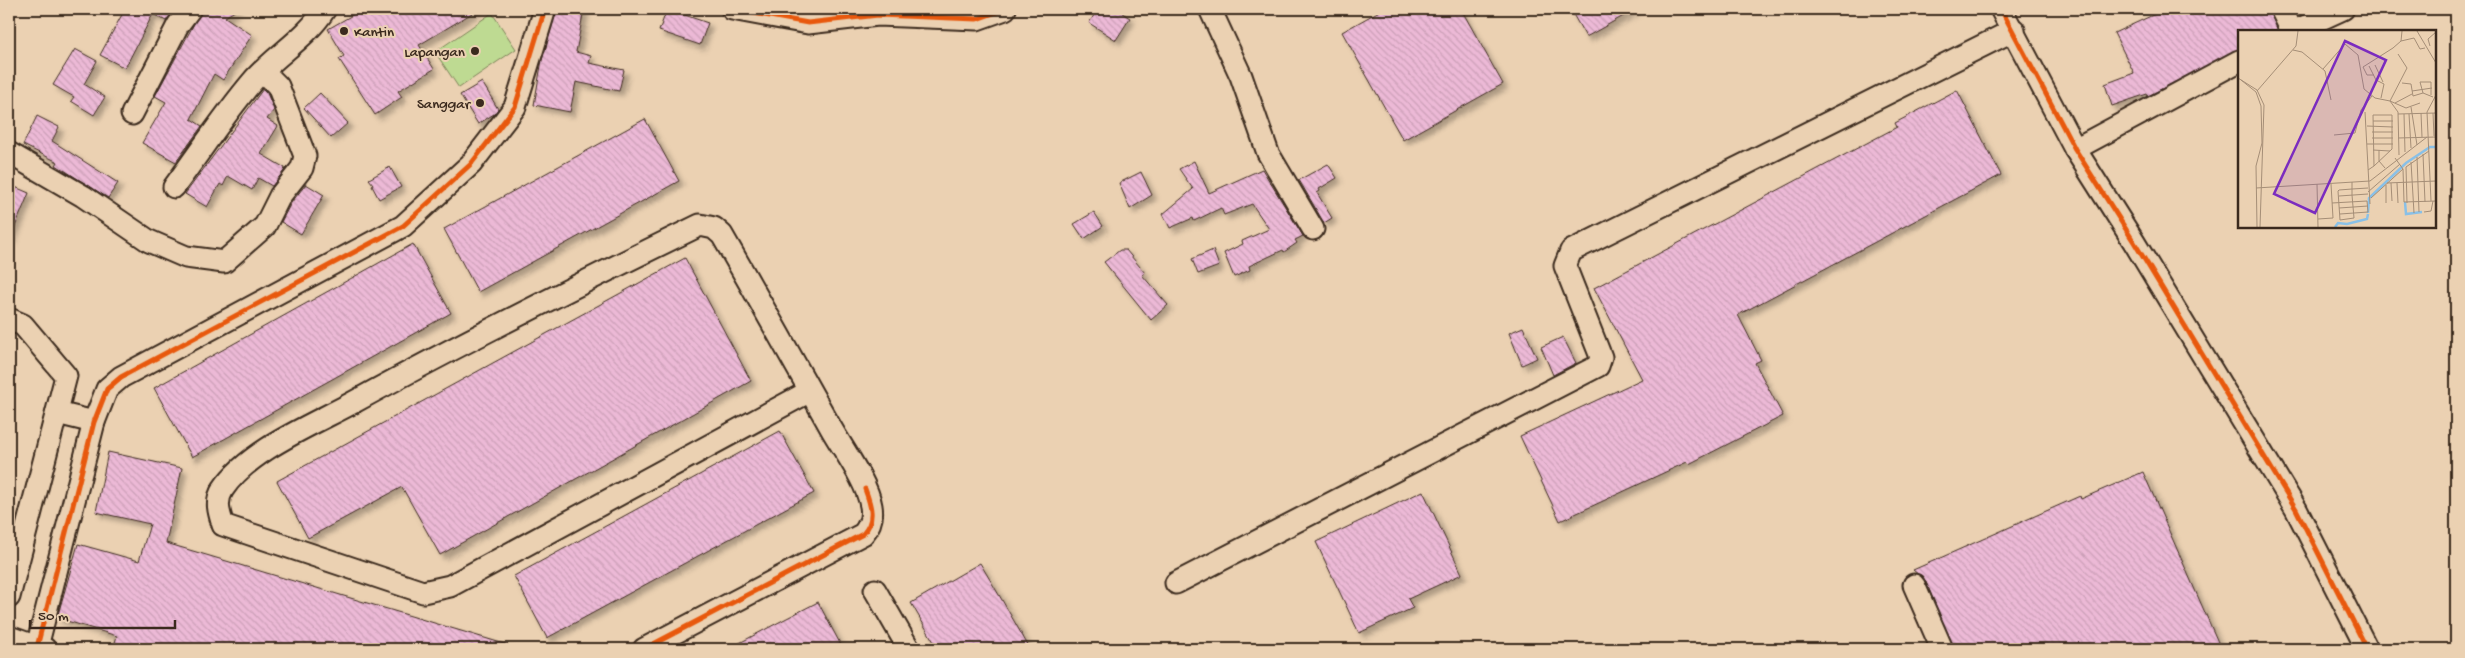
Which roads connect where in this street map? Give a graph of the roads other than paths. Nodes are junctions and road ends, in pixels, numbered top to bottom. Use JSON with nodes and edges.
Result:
{"nodes":[{"id":1,"x":190,"y":9,"type":"edge"},
{"id":2,"x":325,"y":9,"type":"edge"},
{"id":3,"x":545,"y":9,"type":"edge"},
{"id":4,"x":732,"y":9,"type":"edge"},
{"id":5,"x":1004,"y":9,"type":"edge"},
{"id":6,"x":1210,"y":9,"type":"edge"},
{"id":7,"x":2001,"y":9,"type":"edge"},
{"id":8,"x":2280,"y":9,"type":"edge"},
{"id":9,"x":2343,"y":9,"type":"edge"},
{"id":10,"x":2014,"y":30,"type":"junction"},
{"id":11,"x":2293,"y":30,"type":"edge"},
{"id":12,"x":2296,"y":30,"type":"edge"},
{"id":13,"x":2238,"y":62,"type":"edge"},
{"id":14,"x":263,"y":71,"type":"junction"},
{"id":15,"x":132,"y":114,"type":"dead end"},
{"id":16,"x":2075,"y":149,"type":"junction"},
{"id":17,"x":9,"y":153,"type":"edge"},
{"id":18,"x":174,"y":187,"type":"dead end"},
{"id":19,"x":1313,"y":229,"type":"dead end"},
{"id":20,"x":9,"y":319,"type":"edge"},
{"id":21,"x":810,"y":391,"type":"junction"},
{"id":22,"x":57,"y":413,"type":"junction"},
{"id":23,"x":94,"y":422,"type":"junction"},
{"id":24,"x":1176,"y":583,"type":"dead end"},
{"id":25,"x":1914,"y":585,"type":"dead end"},
{"id":26,"x":874,"y":590,"type":"dead end"},
{"id":27,"x":9,"y":597,"type":"edge"},
{"id":28,"x":9,"y":636,"type":"edge"},
{"id":29,"x":41,"y":648,"type":"edge"},
{"id":30,"x":644,"y":649,"type":"edge"},
{"id":31,"x":909,"y":649,"type":"edge"},
{"id":32,"x":1942,"y":649,"type":"edge"},
{"id":33,"x":2367,"y":649,"type":"edge"}],
"edges":[{"from":1,"to":15,"type":"street"},
{"from":2,"to":14,"type":"street"},
{"from":3,"to":23,"type":"street"},
{"from":4,"to":5,"type":"street"},
{"from":6,"to":19,"type":"street"},
{"from":7,"to":10,"type":"street"},
{"from":8,"to":11,"type":"street"},
{"from":9,"to":12,"type":"street"},
{"from":10,"to":16,"type":"street"},
{"from":10,"to":24,"type":"street"},
{"from":13,"to":16,"type":"street"},
{"from":14,"to":17,"type":"street"},
{"from":14,"to":18,"type":"street"},
{"from":16,"to":33,"type":"street"},
{"from":20,"to":22,"type":"street"},
{"from":21,"to":21,"type":"street"},
{"from":21,"to":30,"type":"street"},
{"from":22,"to":23,"type":"street"},
{"from":22,"to":27,"type":"street"},
{"from":23,"to":29,"type":"street"},
{"from":25,"to":32,"type":"street"},
{"from":26,"to":31,"type":"street"},
{"from":28,"to":29,"type":"street"}]}
